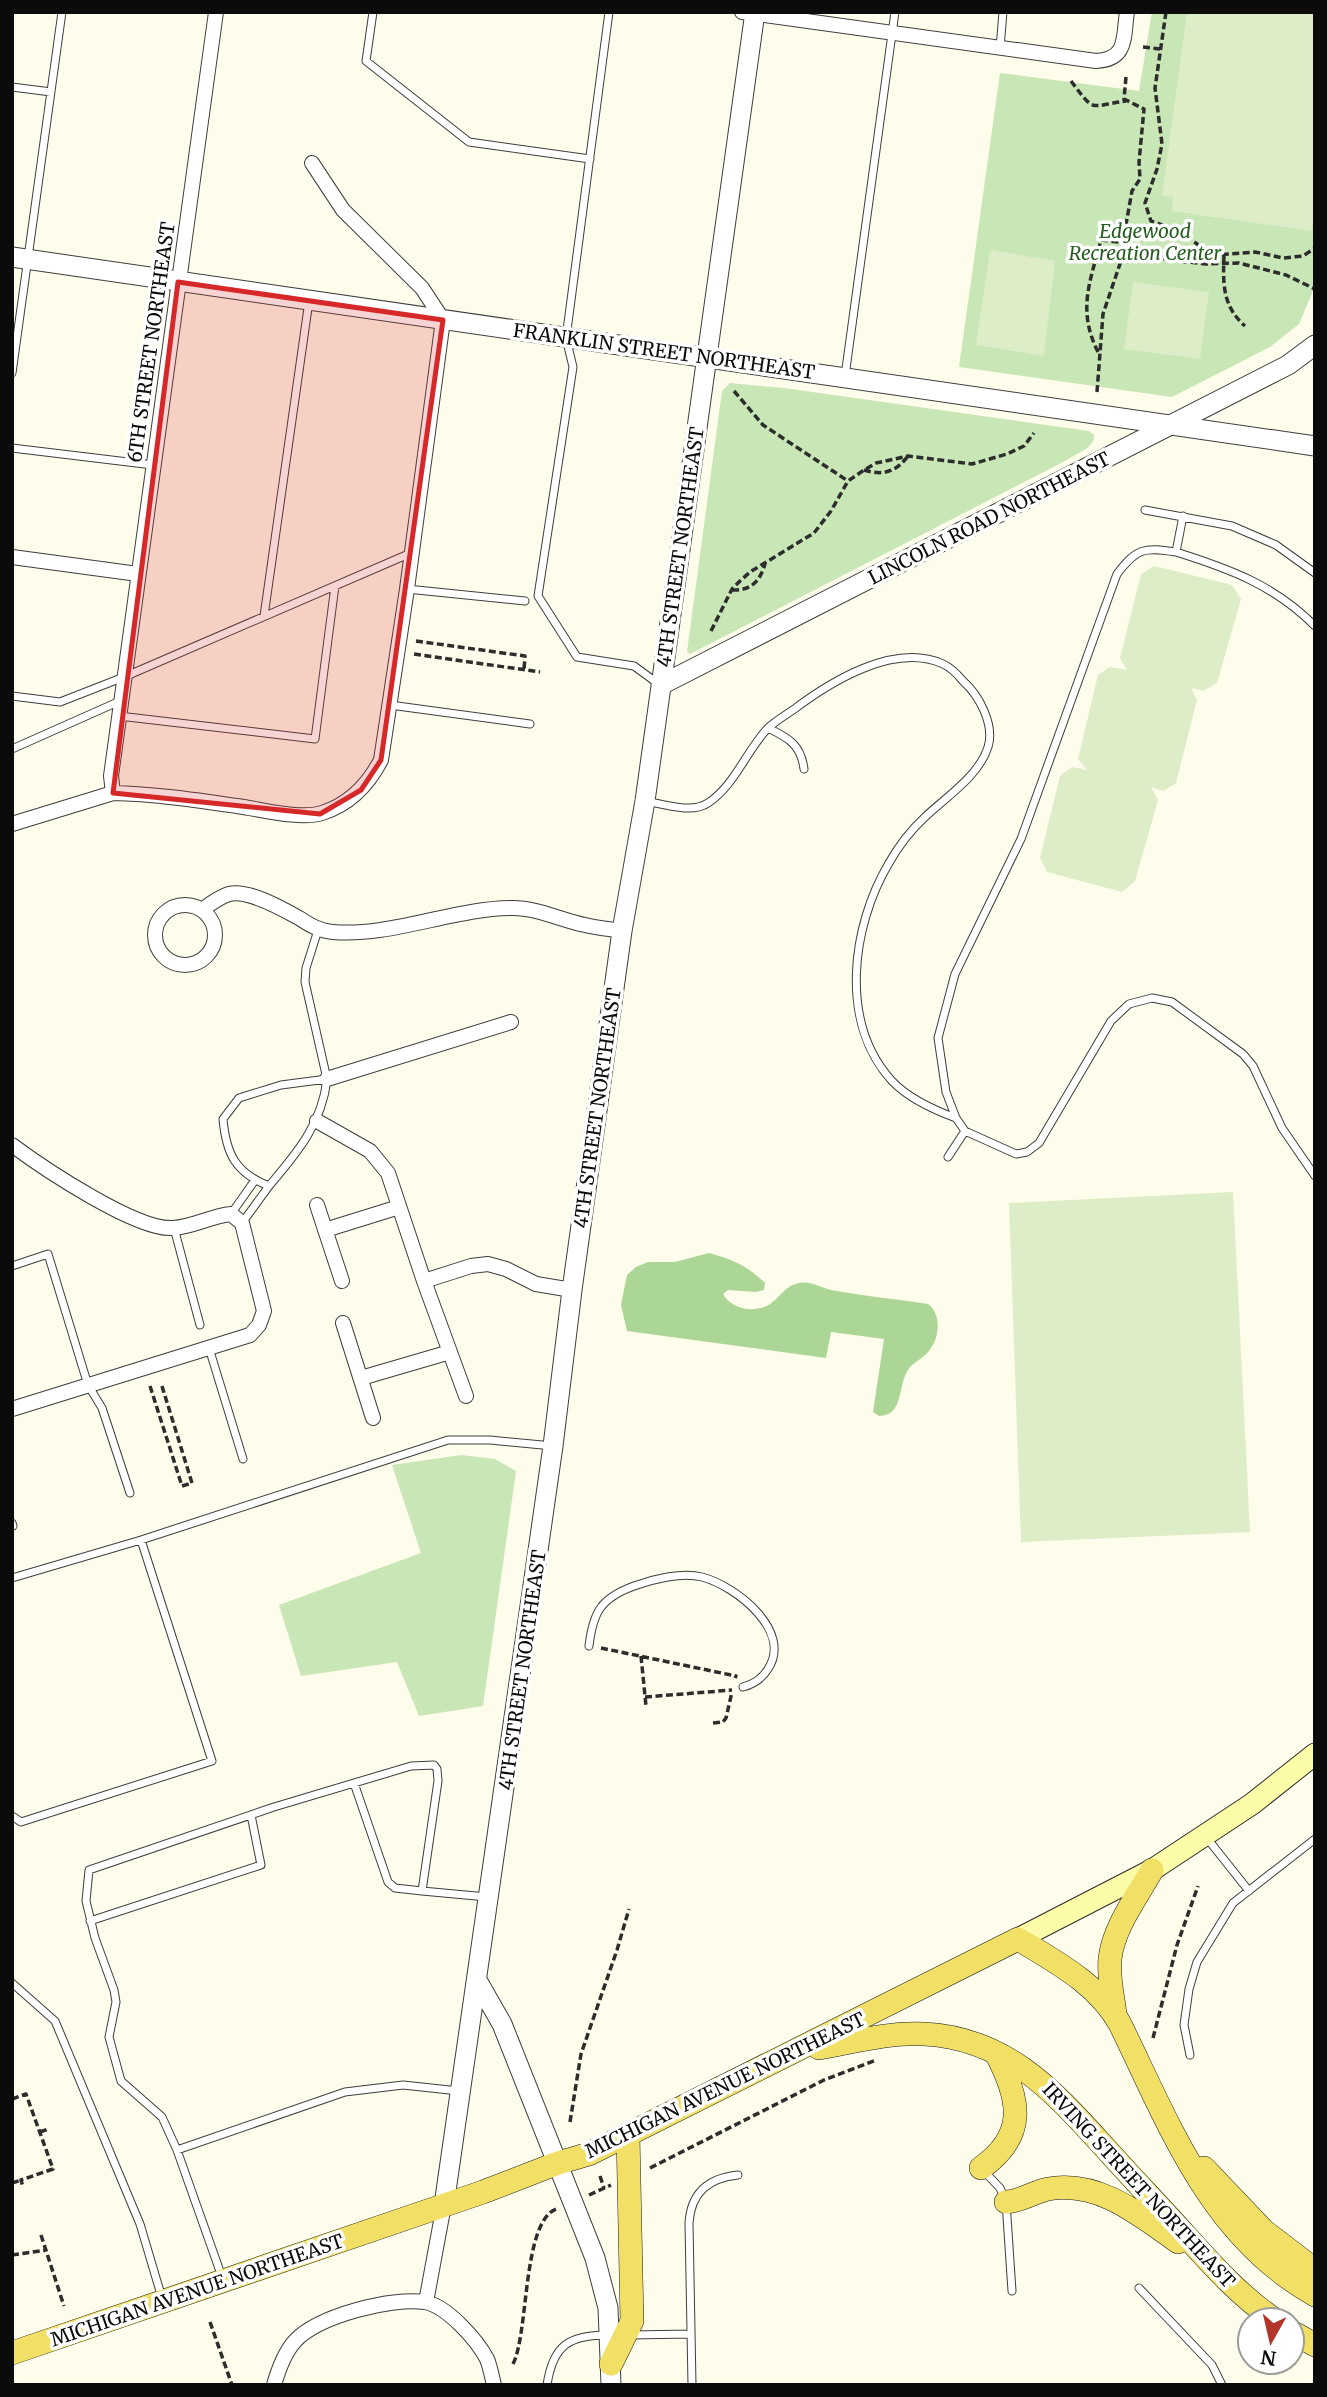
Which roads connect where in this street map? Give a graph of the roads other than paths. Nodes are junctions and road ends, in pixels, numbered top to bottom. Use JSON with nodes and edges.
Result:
{"nodes":[{"id":1,"x":62,"y":12,"type":"edge"},
{"id":2,"x":216,"y":12,"type":"edge"},
{"id":3,"x":373,"y":12,"type":"edge"},
{"id":4,"x":609,"y":12,"type":"edge"},
{"id":5,"x":895,"y":12,"type":"edge"},
{"id":6,"x":1003,"y":12,"type":"edge"},
{"id":7,"x":1126,"y":12,"type":"edge"},
{"id":8,"x":751,"y":13,"type":"edge"},
{"id":9,"x":892,"y":33,"type":"junction"},
{"id":10,"x":1000,"y":49,"type":"junction"},
{"id":11,"x":12,"y":87,"type":"edge"},
{"id":12,"x":51,"y":92,"type":"junction"},
{"id":13,"x":590,"y":159,"type":"junction"},
{"id":14,"x":312,"y":163,"type":"dead end"},
{"id":15,"x":20,"y":259,"type":"edge"},
{"id":16,"x":178,"y":282,"type":"junction"},
{"id":17,"x":309,"y":300,"type":"junction"},
{"id":18,"x":443,"y":320,"type":"junction"},
{"id":19,"x":566,"y":338,"type":"junction"},
{"id":20,"x":1315,"y":346,"type":"edge"},
{"id":21,"x":707,"y":358,"type":"junction"},
{"id":22,"x":12,"y":373,"type":"edge"},
{"id":23,"x":845,"y":377,"type":"junction"},
{"id":24,"x":1173,"y":425,"type":"junction"},
{"id":25,"x":1315,"y":446,"type":"edge"},
{"id":26,"x":12,"y":448,"type":"edge"},
{"id":27,"x":153,"y":465,"type":"junction"},
{"id":28,"x":1145,"y":510,"type":"dead end"},
{"id":29,"x":1183,"y":516,"type":"junction"},
{"id":30,"x":412,"y":552,"type":"junction"},
{"id":31,"x":1176,"y":552,"type":"junction"},
{"id":32,"x":12,"y":556,"type":"edge"},
{"id":33,"x":1315,"y":573,"type":"edge"},
{"id":34,"x":138,"y":574,"type":"junction"},
{"id":35,"x":335,"y":586,"type":"junction"},
{"id":36,"x":407,"y":589,"type":"junction"},
{"id":37,"x":525,"y":601,"type":"dead end"},
{"id":38,"x":264,"y":616,"type":"junction"},
{"id":39,"x":1315,"y":626,"type":"edge"},
{"id":40,"x":124,"y":677,"type":"junction"},
{"id":41,"x":661,"y":685,"type":"junction"},
{"id":42,"x":12,"y":696,"type":"edge"},
{"id":43,"x":121,"y":701,"type":"junction"},
{"id":44,"x":390,"y":705,"type":"junction"},
{"id":45,"x":118,"y":716,"type":"junction"},
{"id":46,"x":530,"y":724,"type":"dead end"},
{"id":47,"x":768,"y":728,"type":"junction"},
{"id":48,"x":12,"y":749,"type":"edge"},
{"id":49,"x":804,"y":769,"type":"dead end"},
{"id":50,"x":113,"y":793,"type":"junction"},
{"id":51,"x":645,"y":801,"type":"junction"},
{"id":52,"x":12,"y":824,"type":"edge"},
{"id":53,"x":202,"y":911,"type":"junction"},
{"id":54,"x":318,"y":930,"type":"junction"},
{"id":55,"x":622,"y":931,"type":"junction"},
{"id":56,"x":510,"y":1022,"type":"dead end"},
{"id":57,"x":327,"y":1079,"type":"junction"},
{"id":58,"x":956,"y":1118,"type":"junction"},
{"id":59,"x":317,"y":1121,"type":"junction"},
{"id":60,"x":965,"y":1130,"type":"junction"},
{"id":61,"x":12,"y":1145,"type":"edge"},
{"id":62,"x":948,"y":1157,"type":"dead end"},
{"id":63,"x":1315,"y":1176,"type":"edge"},
{"id":64,"x":255,"y":1180,"type":"junction"},
{"id":65,"x":269,"y":1186,"type":"junction"},
{"id":66,"x":317,"y":1205,"type":"dead end"},
{"id":67,"x":399,"y":1207,"type":"junction"},
{"id":68,"x":236,"y":1219,"type":"junction"},
{"id":69,"x":174,"y":1228,"type":"junction"},
{"id":70,"x":325,"y":1230,"type":"junction"},
{"id":71,"x":12,"y":1266,"type":"edge"},
{"id":72,"x":342,"y":1281,"type":"dead end"},
{"id":73,"x":424,"y":1281,"type":"junction"},
{"id":74,"x":572,"y":1290,"type":"junction"},
{"id":75,"x":344,"y":1323,"type":"dead end"},
{"id":76,"x":200,"y":1325,"type":"dead end"},
{"id":77,"x":208,"y":1347,"type":"junction"},
{"id":78,"x":450,"y":1352,"type":"junction"},
{"id":79,"x":360,"y":1378,"type":"junction"},
{"id":80,"x":88,"y":1385,"type":"junction"},
{"id":81,"x":466,"y":1396,"type":"dead end"},
{"id":82,"x":12,"y":1409,"type":"edge"},
{"id":83,"x":373,"y":1418,"type":"dead end"},
{"id":84,"x":553,"y":1446,"type":"junction"},
{"id":85,"x":243,"y":1459,"type":"dead end"},
{"id":86,"x":130,"y":1493,"type":"dead end"},
{"id":87,"x":141,"y":1540,"type":"junction"},
{"id":88,"x":12,"y":1578,"type":"edge"},
{"id":89,"x":589,"y":1646,"type":"road end"},
{"id":90,"x":743,"y":1687,"type":"dead end"},
{"id":91,"x":1315,"y":1754,"type":"edge"},
{"id":92,"x":354,"y":1783,"type":"junction"},
{"id":93,"x":251,"y":1815,"type":"junction"},
{"id":94,"x":12,"y":1816,"type":"edge"},
{"id":95,"x":1205,"y":1836,"type":"junction"},
{"id":96,"x":1315,"y":1839,"type":"edge"},
{"id":97,"x":1152,"y":1870,"type":"junction"},
{"id":98,"x":422,"y":1891,"type":"junction"},
{"id":99,"x":1249,"y":1891,"type":"junction"},
{"id":100,"x":490,"y":1897,"type":"junction"},
{"id":101,"x":90,"y":1922,"type":"junction"},
{"id":102,"x":1018,"y":1939,"type":"junction"},
{"id":103,"x":478,"y":1982,"type":"junction"},
{"id":104,"x":12,"y":1983,"type":"edge"},
{"id":105,"x":1115,"y":2014,"type":"junction"},
{"id":106,"x":795,"y":2052,"type":"junction"},
{"id":107,"x":996,"y":2053,"type":"junction"},
{"id":108,"x":1190,"y":2055,"type":"dead end"},
{"id":109,"x":462,"y":2091,"type":"junction"},
{"id":110,"x":628,"y":2135,"type":"junction"},
{"id":111,"x":1174,"y":2137,"type":"junction"},
{"id":112,"x":177,"y":2150,"type":"junction"},
{"id":113,"x":558,"y":2163,"type":"junction"},
{"id":114,"x":981,"y":2168,"type":"joint"},
{"id":115,"x":738,"y":2175,"type":"dead end"},
{"id":116,"x":1006,"y":2203,"type":"junction"},
{"id":117,"x":444,"y":2205,"type":"junction"},
{"id":118,"x":1314,"y":2267,"type":"edge"},
{"id":119,"x":1215,"y":2268,"type":"junction"},
{"id":120,"x":223,"y":2281,"type":"junction"},
{"id":121,"x":1139,"y":2288,"type":"dead end"},
{"id":122,"x":1012,"y":2291,"type":"dead end"},
{"id":123,"x":1315,"y":2295,"type":"edge"},
{"id":124,"x":163,"y":2302,"type":"junction"},
{"id":125,"x":426,"y":2302,"type":"junction"},
{"id":126,"x":1255,"y":2306,"type":"edge"},
{"id":127,"x":691,"y":2334,"type":"junction"},
{"id":128,"x":617,"y":2335,"type":"junction"},
{"id":129,"x":12,"y":2353,"type":"edge"},
{"id":130,"x":611,"y":2374,"type":"edge"},
{"id":131,"x":274,"y":2385,"type":"edge"},
{"id":132,"x":494,"y":2385,"type":"edge"},
{"id":133,"x":547,"y":2385,"type":"edge"},
{"id":134,"x":692,"y":2385,"type":"edge"},
{"id":135,"x":1222,"y":2385,"type":"edge"}],
"edges":[{"from":1,"to":12,"type":"lane"},
{"from":2,"to":16,"type":"street","name":"6TH STREET NORTHEAST"},
{"from":3,"to":13,"type":"lane"},
{"from":4,"to":13,"type":"lane"},
{"from":5,"to":9,"type":"lane"},
{"from":6,"to":10,"type":"lane"},
{"from":7,"to":10,"type":"street"},
{"from":8,"to":9,"type":"street"},
{"from":8,"to":21,"type":"street","name":"4TH STREET NORTHEAST"},
{"from":9,"to":10,"type":"street"},
{"from":9,"to":23,"type":"lane"},
{"from":11,"to":12,"type":"lane"},
{"from":12,"to":15,"type":"lane"},
{"from":13,"to":19,"type":"lane"},
{"from":14,"to":18,"type":"street"},
{"from":15,"to":16,"type":"street","name":"FRANKLIN STREET NORTHEAST"},
{"from":15,"to":22,"type":"lane"},
{"from":16,"to":17,"type":"street","name":"FRANKLIN STREET NORTHEAST"},
{"from":16,"to":27,"type":"street","name":"6TH STREET NORTHEAST"},
{"from":17,"to":18,"type":"street","name":"FRANKLIN STREET NORTHEAST"},
{"from":17,"to":38,"type":"lane"},
{"from":18,"to":19,"type":"street","name":"FRANKLIN STREET NORTHEAST"},
{"from":18,"to":30,"type":"street"},
{"from":19,"to":21,"type":"street","name":"FRANKLIN STREET NORTHEAST"},
{"from":19,"to":41,"type":"lane"},
{"from":20,"to":24,"type":"street","name":"LINCOLN ROAD NORTHEAST"},
{"from":21,"to":23,"type":"street","name":"FRANKLIN STREET NORTHEAST"},
{"from":21,"to":41,"type":"street","name":"4TH STREET NORTHEAST"},
{"from":23,"to":24,"type":"street","name":"FRANKLIN STREET NORTHEAST"},
{"from":24,"to":25,"type":"street","name":"FRANKLIN STREET NORTHEAST"},
{"from":24,"to":41,"type":"street","name":"LINCOLN ROAD NORTHEAST"},
{"from":26,"to":27,"type":"lane"},
{"from":27,"to":34,"type":"street","name":"6TH STREET NORTHEAST"},
{"from":28,"to":29,"type":"lane"},
{"from":29,"to":31,"type":"lane"},
{"from":29,"to":33,"type":"lane"},
{"from":30,"to":35,"type":"lane"},
{"from":30,"to":36,"type":"street"},
{"from":31,"to":39,"type":"lane"},
{"from":31,"to":58,"type":"lane"},
{"from":32,"to":34,"type":"street"},
{"from":34,"to":40,"type":"street","name":"6TH STREET NORTHEAST"},
{"from":35,"to":38,"type":"lane"},
{"from":35,"to":45,"type":"lane"},
{"from":36,"to":37,"type":"lane"},
{"from":36,"to":44,"type":"street"},
{"from":38,"to":40,"type":"lane"},
{"from":40,"to":42,"type":"lane"},
{"from":40,"to":43,"type":"street","name":"6TH STREET NORTHEAST"},
{"from":41,"to":51,"type":"street","name":"4TH STREET NORTHEAST"},
{"from":43,"to":45,"type":"street","name":"6TH STREET NORTHEAST"},
{"from":43,"to":48,"type":"lane"},
{"from":44,"to":46,"type":"lane"},
{"from":44,"to":50,"type":"street"},
{"from":45,"to":50,"type":"street","name":"6TH STREET NORTHEAST"},
{"from":47,"to":49,"type":"lane"},
{"from":47,"to":51,"type":"lane"},
{"from":47,"to":58,"type":"lane"},
{"from":50,"to":52,"type":"street"},
{"from":51,"to":55,"type":"street","name":"4TH STREET NORTHEAST"},
{"from":53,"to":53,"type":"street"},
{"from":53,"to":54,"type":"street"},
{"from":54,"to":55,"type":"street"},
{"from":54,"to":57,"type":"lane"},
{"from":55,"to":74,"type":"street","name":"4TH STREET NORTHEAST"},
{"from":56,"to":57,"type":"street"},
{"from":57,"to":59,"type":"lane"},
{"from":57,"to":64,"type":"lane"},
{"from":58,"to":60,"type":"lane"},
{"from":59,"to":65,"type":"lane"},
{"from":59,"to":67,"type":"street"},
{"from":60,"to":62,"type":"lane"},
{"from":60,"to":63,"type":"lane"},
{"from":61,"to":69,"type":"street"},
{"from":64,"to":65,"type":"lane"},
{"from":64,"to":68,"type":"lane"},
{"from":65,"to":68,"type":"lane"},
{"from":66,"to":70,"type":"street"},
{"from":67,"to":70,"type":"street"},
{"from":67,"to":73,"type":"street"},
{"from":68,"to":69,"type":"street"},
{"from":68,"to":77,"type":"street"},
{"from":69,"to":76,"type":"lane"},
{"from":70,"to":72,"type":"street"},
{"from":71,"to":80,"type":"lane"},
{"from":73,"to":74,"type":"street"},
{"from":73,"to":78,"type":"street"},
{"from":74,"to":84,"type":"street","name":"4TH STREET NORTHEAST"},
{"from":75,"to":79,"type":"street"},
{"from":77,"to":80,"type":"street"},
{"from":77,"to":85,"type":"lane"},
{"from":78,"to":79,"type":"street"},
{"from":78,"to":81,"type":"street"},
{"from":79,"to":83,"type":"street"},
{"from":80,"to":82,"type":"street"},
{"from":80,"to":86,"type":"lane"},
{"from":84,"to":87,"type":"lane"},
{"from":84,"to":100,"type":"street","name":"4TH STREET NORTHEAST"},
{"from":87,"to":88,"type":"lane"},
{"from":87,"to":94,"type":"lane"},
{"from":89,"to":90,"type":"lane"},
{"from":91,"to":95,"type":"main road","name":"MICHIGAN AVENUE NORTHEAST"},
{"from":92,"to":93,"type":"lane"},
{"from":92,"to":98,"type":"lane"},
{"from":92,"to":98,"type":"lane"},
{"from":93,"to":101,"type":"lane"},
{"from":93,"to":101,"type":"lane"},
{"from":95,"to":97,"type":"main road","name":"MICHIGAN AVENUE NORTHEAST"},
{"from":95,"to":99,"type":"lane"},
{"from":96,"to":99,"type":"lane"},
{"from":97,"to":102,"type":"main road","name":"MICHIGAN AVENUE NORTHEAST"},
{"from":97,"to":105,"type":"main road"},
{"from":98,"to":100,"type":"lane"},
{"from":99,"to":108,"type":"lane"},
{"from":100,"to":103,"type":"street","name":"4TH STREET NORTHEAST"},
{"from":101,"to":112,"type":"lane"},
{"from":102,"to":105,"type":"main road","name":"IRVING STREET NORTHEAST"},
{"from":102,"to":106,"type":"main road","name":"MICHIGAN AVENUE NORTHEAST"},
{"from":103,"to":109,"type":"street","name":"4TH STREET NORTHEAST"},
{"from":103,"to":113,"type":"street"},
{"from":104,"to":124,"type":"lane"},
{"from":105,"to":111,"type":"main road","name":"IRVING STREET NORTHEAST"},
{"from":106,"to":107,"type":"main road","name":"IRVING STREET NORTHEAST"},
{"from":106,"to":110,"type":"main road","name":"MICHIGAN AVENUE NORTHEAST"},
{"from":107,"to":114,"type":"main road"},
{"from":107,"to":119,"type":"main road","name":"IRVING STREET NORTHEAST"},
{"from":109,"to":112,"type":"lane"},
{"from":109,"to":117,"type":"street","name":"4TH STREET NORTHEAST"},
{"from":110,"to":113,"type":"main road","name":"MICHIGAN AVENUE NORTHEAST"},
{"from":110,"to":128,"type":"main road"},
{"from":111,"to":118,"type":"main road"},
{"from":111,"to":123,"type":"main road","name":"IRVING STREET NORTHEAST"},
{"from":112,"to":120,"type":"lane"},
{"from":113,"to":117,"type":"main road","name":"MICHIGAN AVENUE NORTHEAST"},
{"from":113,"to":128,"type":"street"},
{"from":114,"to":116,"type":"lane"},
{"from":115,"to":127,"type":"lane"},
{"from":116,"to":119,"type":"main road"},
{"from":116,"to":122,"type":"lane"},
{"from":117,"to":120,"type":"main road","name":"MICHIGAN AVENUE NORTHEAST"},
{"from":117,"to":125,"type":"street"},
{"from":119,"to":126,"type":"main road","name":"IRVING STREET NORTHEAST"},
{"from":120,"to":124,"type":"main road","name":"MICHIGAN AVENUE NORTHEAST"},
{"from":121,"to":135,"type":"lane"},
{"from":124,"to":129,"type":"main road","name":"MICHIGAN AVENUE NORTHEAST"},
{"from":125,"to":131,"type":"street"},
{"from":125,"to":132,"type":"street"},
{"from":127,"to":128,"type":"lane"},
{"from":127,"to":134,"type":"lane"},
{"from":128,"to":130,"type":"main road"},
{"from":128,"to":133,"type":"lane"}]}
